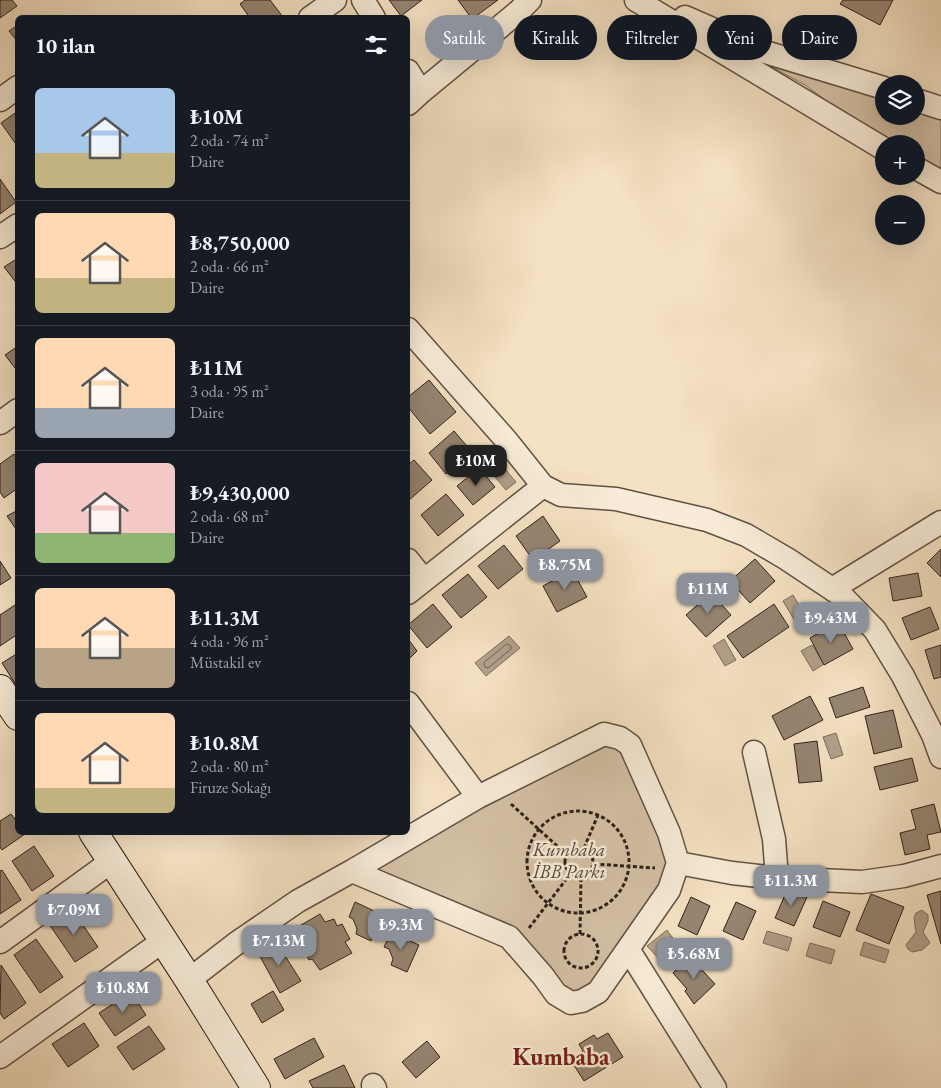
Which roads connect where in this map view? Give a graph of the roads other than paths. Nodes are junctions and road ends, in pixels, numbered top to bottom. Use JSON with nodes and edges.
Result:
{"nodes":[{"id":1,"x":335,"y":0,"type":"edge"},
{"id":2,"x":364,"y":0,"type":"edge"},
{"id":3,"x":530,"y":0,"type":"edge"},
{"id":4,"x":638,"y":0,"type":"edge"},
{"id":5,"x":314,"y":15,"type":"edge"},
{"id":6,"x":372,"y":15,"type":"edge"},
{"id":7,"x":410,"y":80,"type":"edge"},
{"id":8,"x":875,"y":85,"type":"edge"},
{"id":9,"x":15,"y":89,"type":"edge"},
{"id":10,"x":414,"y":98,"type":"edge"},
{"id":11,"x":0,"y":100,"type":"edge"},
{"id":12,"x":925,"y":103,"type":"edge"},
{"id":13,"x":941,"y":108,"type":"edge"},
{"id":14,"x":875,"y":144,"type":"edge"},
{"id":15,"x":925,"y":173,"type":"edge"},
{"id":16,"x":941,"y":182,"type":"edge"},
{"id":17,"x":15,"y":226,"type":"edge"},
{"id":18,"x":0,"y":237,"type":"edge"},
{"id":19,"x":410,"y":331,"type":"edge"},
{"id":20,"x":15,"y":412,"type":"edge"},
{"id":21,"x":0,"y":423,"type":"edge"},
{"id":22,"x":543,"y":486,"type":"junction"},
{"id":23,"x":941,"y":522,"type":"edge"},
{"id":24,"x":410,"y":566,"type":"edge"},
{"id":25,"x":416,"y":586,"type":"edge"},
{"id":26,"x":832,"y":589,"type":"junction"},
{"id":27,"x":0,"y":690,"type":"edge"},
{"id":28,"x":410,"y":705,"type":"edge"},
{"id":29,"x":15,"y":712,"type":"edge"},
{"id":30,"x":754,"y":752,"type":"dead end"},
{"id":31,"x":941,"y":757,"type":"edge"},
{"id":32,"x":486,"y":793,"type":"junction"},
{"id":33,"x":95,"y":835,"type":"edge"},
{"id":34,"x":112,"y":861,"type":"junction"},
{"id":35,"x":677,"y":866,"type":"junction"},
{"id":36,"x":941,"y":866,"type":"edge"},
{"id":37,"x":352,"y":871,"type":"junction"},
{"id":38,"x":777,"y":878,"type":"junction"},
{"id":39,"x":163,"y":940,"type":"junction"},
{"id":40,"x":0,"y":942,"type":"edge"},
{"id":41,"x":628,"y":949,"type":"junction"},
{"id":42,"x":189,"y":980,"type":"junction"},
{"id":43,"x":0,"y":1056,"type":"edge"},
{"id":44,"x":256,"y":1088,"type":"edge"},
{"id":45,"x":716,"y":1088,"type":"edge"}],
"edges":[{"from":1,"to":5,"type":"street"},
{"from":2,"to":6,"type":"street"},
{"from":3,"to":10,"type":"street"},
{"from":4,"to":8,"type":"street"},
{"from":4,"to":14,"type":"street"},
{"from":7,"to":10,"type":"street"},
{"from":9,"to":11,"type":"street"},
{"from":12,"to":13,"type":"street"},
{"from":15,"to":16,"type":"street"},
{"from":17,"to":18,"type":"street"},
{"from":19,"to":22,"type":"street"},
{"from":20,"to":21,"type":"street"},
{"from":22,"to":25,"type":"street"},
{"from":22,"to":26,"type":"street"},
{"from":23,"to":26,"type":"street"},
{"from":24,"to":25,"type":"street"},
{"from":26,"to":31,"type":"street"},
{"from":27,"to":29,"type":"street"},
{"from":28,"to":32,"type":"street"},
{"from":30,"to":38,"type":"street"},
{"from":32,"to":35,"type":"street"},
{"from":32,"to":37,"type":"street"},
{"from":33,"to":34,"type":"street"},
{"from":34,"to":39,"type":"street"},
{"from":34,"to":40,"type":"street"},
{"from":35,"to":38,"type":"street"},
{"from":35,"to":41,"type":"street"},
{"from":36,"to":38,"type":"street"},
{"from":37,"to":41,"type":"street"},
{"from":37,"to":42,"type":"street"},
{"from":39,"to":42,"type":"street"},
{"from":39,"to":43,"type":"street"},
{"from":41,"to":45,"type":"street"},
{"from":42,"to":44,"type":"street"}]}
